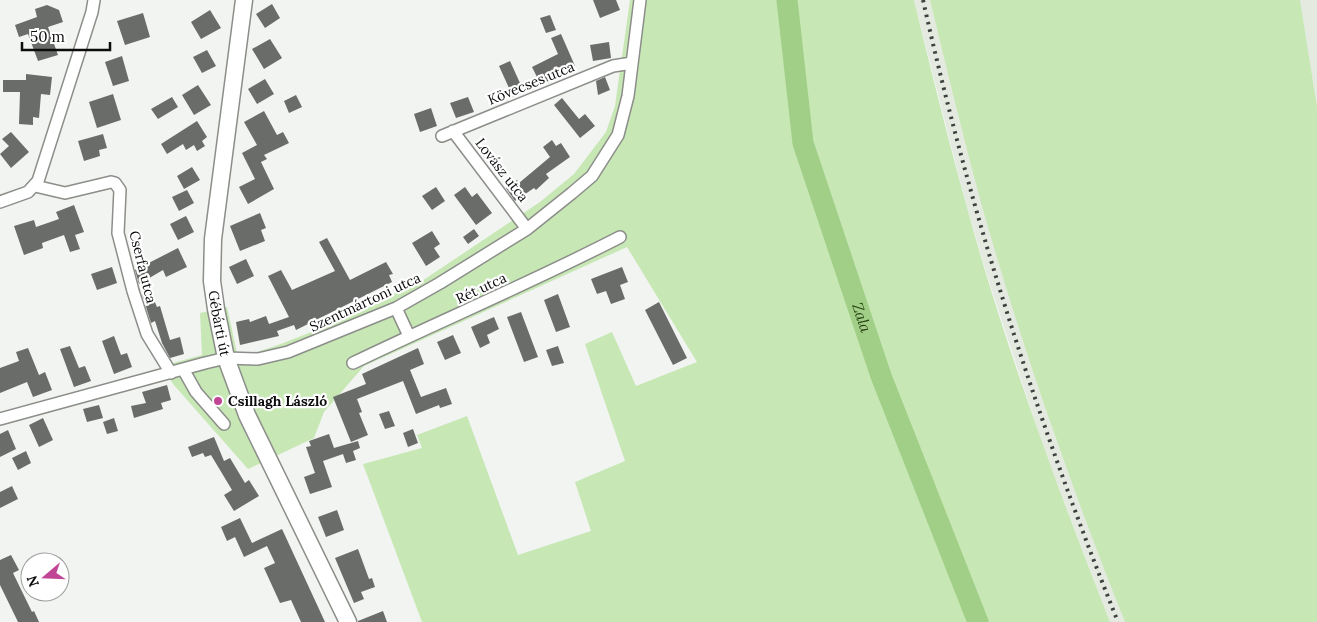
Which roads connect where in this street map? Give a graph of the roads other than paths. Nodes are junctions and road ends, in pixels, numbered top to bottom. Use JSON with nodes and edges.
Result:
{"nodes":[{"id":1,"x":94,"y":0,"type":"edge"},
{"id":2,"x":244,"y":0,"type":"edge"},
{"id":3,"x":640,"y":0,"type":"edge"},
{"id":4,"x":632,"y":62,"type":"junction"},
{"id":5,"x":448,"y":134,"type":"joint"},
{"id":6,"x":35,"y":186,"type":"junction"},
{"id":7,"x":0,"y":202,"type":"edge"},
{"id":8,"x":527,"y":229,"type":"junction"},
{"id":9,"x":620,"y":237,"type":"dead end"},
{"id":10,"x":396,"y":308,"type":"junction"},
{"id":11,"x":409,"y":336,"type":"junction"},
{"id":12,"x":226,"y":358,"type":"junction"},
{"id":13,"x":354,"y":362,"type":"dead end"},
{"id":14,"x":183,"y":369,"type":"junction"},
{"id":15,"x":171,"y":373,"type":"junction"},
{"id":16,"x":0,"y":419,"type":"edge"},
{"id":17,"x":224,"y":424,"type":"dead end"},
{"id":18,"x":348,"y":622,"type":"edge"}],
"edges":[{"from":1,"to":6,"type":"street"},
{"from":2,"to":12,"type":"main road","name":"Gébárti út"},
{"from":3,"to":4,"type":"street","name":"Szentmártoni utca"},
{"from":4,"to":5,"type":"street","name":"Kövecses utca"},
{"from":4,"to":8,"type":"street","name":"Szentmártoni utca"},
{"from":5,"to":8,"type":"street","name":"Lovász utca"},
{"from":6,"to":7,"type":"street"},
{"from":6,"to":15,"type":"street","name":"Cserfa utca"},
{"from":8,"to":10,"type":"street","name":"Szentmártoni utca"},
{"from":9,"to":11,"type":"street","name":"Rét utca"},
{"from":10,"to":11,"type":"street"},
{"from":10,"to":12,"type":"street","name":"Szentmártoni utca"},
{"from":11,"to":13,"type":"street","name":"Rét utca"},
{"from":12,"to":14,"type":"street","name":"Szentmártoni utca"},
{"from":12,"to":18,"type":"main road","name":"Gébárti út"},
{"from":14,"to":15,"type":"street","name":"Szentmártoni utca"},
{"from":14,"to":17,"type":"street"},
{"from":15,"to":16,"type":"street","name":"Szentmártoni utca"}]}
